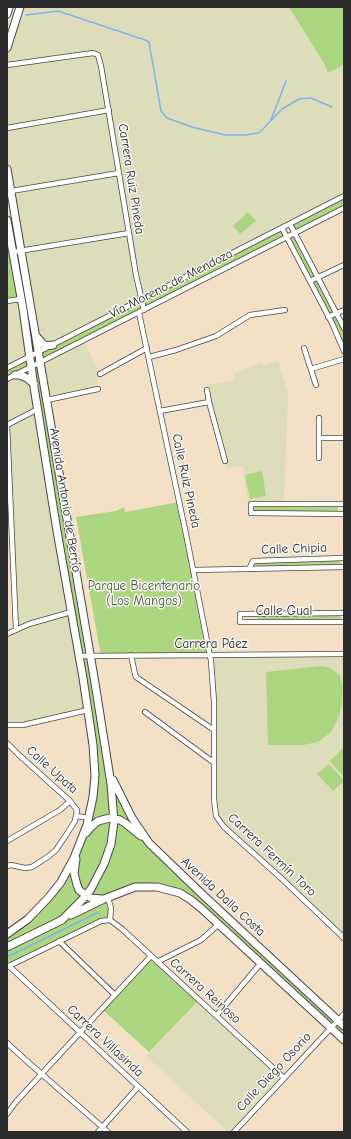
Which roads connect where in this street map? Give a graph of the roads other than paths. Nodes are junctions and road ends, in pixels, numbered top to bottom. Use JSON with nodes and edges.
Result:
{"nodes":[{"id":1,"x":9,"y":7,"type":"edge"},
{"id":2,"x":20,"y":7,"type":"edge"},
{"id":3,"x":7,"y":14,"type":"edge"},
{"id":4,"x":7,"y":48,"type":"edge"},
{"id":5,"x":7,"y":65,"type":"edge"},
{"id":6,"x":109,"y":110,"type":"junction"},
{"id":7,"x":7,"y":128,"type":"edge"},
{"id":8,"x":7,"y":169,"type":"edge"},
{"id":9,"x":119,"y":173,"type":"junction"},
{"id":10,"x":11,"y":191,"type":"junction"},
{"id":11,"x":344,"y":196,"type":"edge"},
{"id":12,"x":344,"y":208,"type":"edge"},
{"id":13,"x":7,"y":220,"type":"edge"},
{"id":14,"x":290,"y":224,"type":"junction"},
{"id":15,"x":282,"y":228,"type":"junction"},
{"id":16,"x":129,"y":233,"type":"junction"},
{"id":17,"x":294,"y":233,"type":"junction"},
{"id":18,"x":287,"y":237,"type":"junction"},
{"id":19,"x":21,"y":251,"type":"junction"},
{"id":20,"x":13,"y":252,"type":"junction"},
{"id":21,"x":344,"y":264,"type":"edge"},
{"id":22,"x":317,"y":277,"type":"junction"},
{"id":23,"x":310,"y":281,"type":"junction"},
{"id":24,"x":21,"y":299,"type":"junction"},
{"id":25,"x":141,"y":300,"type":"junction"},
{"id":26,"x":7,"y":301,"type":"edge"},
{"id":27,"x":285,"y":310,"type":"dead end"},
{"id":28,"x":344,"y":310,"type":"edge"},
{"id":29,"x":142,"y":311,"type":"junction"},
{"id":30,"x":336,"y":313,"type":"junction"},
{"id":31,"x":328,"y":317,"type":"junction"},
{"id":32,"x":344,"y":328,"type":"edge"},
{"id":33,"x":36,"y":335,"type":"junction"},
{"id":34,"x":53,"y":345,"type":"junction"},
{"id":35,"x":148,"y":348,"type":"junction"},
{"id":36,"x":304,"y":348,"type":"dead end"},
{"id":37,"x":344,"y":351,"type":"edge"},
{"id":38,"x":39,"y":352,"type":"junction"},
{"id":39,"x":30,"y":357,"type":"junction"},
{"id":40,"x":149,"y":357,"type":"junction"},
{"id":41,"x":344,"y":359,"type":"edge"},
{"id":42,"x":40,"y":362,"type":"junction"},
{"id":43,"x":31,"y":367,"type":"junction"},
{"id":44,"x":7,"y":368,"type":"edge"},
{"id":45,"x":311,"y":369,"type":"junction"},
{"id":46,"x":100,"y":374,"type":"dead end"},
{"id":47,"x":15,"y":375,"type":"junction"},
{"id":48,"x":7,"y":379,"type":"edge"},
{"id":49,"x":34,"y":384,"type":"junction"},
{"id":50,"x":316,"y":385,"type":"dead end"},
{"id":51,"x":98,"y":389,"type":"dead end"},
{"id":52,"x":207,"y":390,"type":"dead end"},
{"id":53,"x":47,"y":400,"type":"junction"},
{"id":54,"x":209,"y":402,"type":"junction"},
{"id":55,"x":38,"y":408,"type":"junction"},
{"id":56,"x":160,"y":412,"type":"junction"},
{"id":57,"x":319,"y":418,"type":"dead end"},
{"id":58,"x":7,"y":424,"type":"edge"},
{"id":59,"x":319,"y":438,"type":"junction"},
{"id":60,"x":344,"y":438,"type":"edge"},
{"id":61,"x":319,"y":458,"type":"dead end"},
{"id":62,"x":225,"y":461,"type":"dead end"},
{"id":63,"x":8,"y":467,"type":"edge"},
{"id":64,"x":344,"y":504,"type":"edge"},
{"id":65,"x":344,"y":514,"type":"edge"},
{"id":66,"x":344,"y":558,"type":"edge"},
{"id":67,"x":344,"y":567,"type":"edge"},
{"id":68,"x":250,"y":569,"type":"junction"},
{"id":69,"x":193,"y":570,"type":"junction"},
{"id":70,"x":71,"y":612,"type":"junction"},
{"id":71,"x":344,"y":613,"type":"edge"},
{"id":72,"x":344,"y":622,"type":"edge"},
{"id":73,"x":16,"y":630,"type":"junction"},
{"id":74,"x":7,"y":634,"type":"edge"},
{"id":75,"x":344,"y":654,"type":"edge"},
{"id":76,"x":210,"y":655,"type":"junction"},
{"id":77,"x":79,"y":656,"type":"junction"},
{"id":78,"x":90,"y":656,"type":"junction"},
{"id":79,"x":131,"y":656,"type":"junction"},
{"id":80,"x":88,"y":710,"type":"junction"},
{"id":81,"x":145,"y":712,"type":"dead end"},
{"id":82,"x":7,"y":720,"type":"edge"},
{"id":83,"x":7,"y":725,"type":"edge"},
{"id":84,"x":13,"y":725,"type":"junction"},
{"id":85,"x":214,"y":730,"type":"junction"},
{"id":86,"x":7,"y":743,"type":"edge"},
{"id":87,"x":213,"y":762,"type":"junction"},
{"id":88,"x":108,"y":768,"type":"junction"},
{"id":89,"x":70,"y":801,"type":"junction"},
{"id":90,"x":76,"y":816,"type":"junction"},
{"id":91,"x":89,"y":818,"type":"junction"},
{"id":92,"x":114,"y":818,"type":"junction"},
{"id":93,"x":83,"y":838,"type":"junction"},
{"id":94,"x":7,"y":841,"type":"edge"},
{"id":95,"x":149,"y":843,"type":"junction"},
{"id":96,"x":77,"y":853,"type":"junction"},
{"id":97,"x":8,"y":864,"type":"edge"},
{"id":98,"x":86,"y":895,"type":"junction"},
{"id":99,"x":106,"y":898,"type":"junction"},
{"id":100,"x":62,"y":920,"type":"junction"},
{"id":101,"x":110,"y":920,"type":"junction"},
{"id":102,"x":219,"y":924,"type":"junction"},
{"id":103,"x":7,"y":934,"type":"edge"},
{"id":104,"x":344,"y":938,"type":"edge"},
{"id":105,"x":59,"y":942,"type":"junction"},
{"id":106,"x":7,"y":947,"type":"edge"},
{"id":107,"x":151,"y":956,"type":"junction"},
{"id":108,"x":157,"y":962,"type":"junction"},
{"id":109,"x":260,"y":963,"type":"junction"},
{"id":110,"x":8,"y":966,"type":"edge"},
{"id":111,"x":115,"y":995,"type":"junction"},
{"id":112,"x":344,"y":1014,"type":"edge"},
{"id":113,"x":216,"y":1016,"type":"junction"},
{"id":114,"x":338,"y":1020,"type":"junction"},
{"id":115,"x":344,"y":1026,"type":"edge"},
{"id":116,"x":330,"y":1028,"type":"junction"},
{"id":117,"x":80,"y":1033,"type":"junction"},
{"id":118,"x":344,"y":1040,"type":"edge"},
{"id":119,"x":7,"y":1043,"type":"edge"},
{"id":120,"x":41,"y":1074,"type":"junction"},
{"id":121,"x":284,"y":1078,"type":"junction"},
{"id":122,"x":138,"y":1087,"type":"junction"},
{"id":123,"x":7,"y":1114,"type":"edge"},
{"id":124,"x":102,"y":1127,"type":"junction"},
{"id":125,"x":98,"y":1132,"type":"edge"},
{"id":126,"x":108,"y":1132,"type":"edge"},
{"id":127,"x":187,"y":1132,"type":"edge"},
{"id":128,"x":236,"y":1132,"type":"edge"}],
"edges":[{"from":1,"to":3,"type":"street"},
{"from":2,"to":4,"type":"street"},
{"from":5,"to":6,"type":"street","name":"Carrera Ruiz Pineda"},
{"from":6,"to":7,"type":"street"},
{"from":6,"to":9,"type":"street","name":"Carrera Ruiz Pineda"},
{"from":8,"to":10,"type":"street","name":"Avenida Antonio de Berrío"},
{"from":9,"to":10,"type":"street"},
{"from":9,"to":16,"type":"street","name":"Carrera Ruiz Pineda"},
{"from":10,"to":19,"type":"street","name":"Avenida Antonio de Berrío"},
{"from":11,"to":14,"type":"street","name":"Vía Moreno de Mendoza"},
{"from":12,"to":17,"type":"street","name":"Vía Moreno de Mendoza"},
{"from":13,"to":20,"type":"street","name":"Avenida Antonio de Berrío"},
{"from":14,"to":15,"type":"street","name":"Vía Moreno de Mendoza"},
{"from":14,"to":17,"type":"street"},
{"from":15,"to":18,"type":"street"},
{"from":15,"to":25,"type":"street","name":"Vía Moreno de Mendoza"},
{"from":16,"to":19,"type":"street"},
{"from":16,"to":25,"type":"street","name":"Carrera Ruiz Pineda"},
{"from":17,"to":18,"type":"street","name":"Vía Moreno de Mendoza"},
{"from":17,"to":22,"type":"street"},
{"from":18,"to":23,"type":"street"},
{"from":18,"to":29,"type":"street","name":"Vía Moreno de Mendoza"},
{"from":19,"to":20,"type":"street"},
{"from":19,"to":33,"type":"street","name":"Avenida Antonio de Berrío"},
{"from":20,"to":24,"type":"street","name":"Avenida Antonio de Berrío"},
{"from":21,"to":22,"type":"street"},
{"from":22,"to":23,"type":"street"},
{"from":22,"to":30,"type":"street"},
{"from":23,"to":31,"type":"street"},
{"from":24,"to":26,"type":"street"},
{"from":24,"to":39,"type":"street","name":"Avenida Antonio de Berrío"},
{"from":25,"to":29,"type":"street","name":"Carrera Ruiz Pineda"},
{"from":25,"to":34,"type":"street","name":"Vía Moreno de Mendoza"},
{"from":27,"to":40,"type":"street"},
{"from":28,"to":30,"type":"street"},
{"from":29,"to":35,"type":"street","name":"Calle Ruiz Pineda"},
{"from":29,"to":42,"type":"street","name":"Vía Moreno de Mendoza"},
{"from":30,"to":31,"type":"street"},
{"from":30,"to":32,"type":"street"},
{"from":31,"to":37,"type":"street"},
{"from":33,"to":34,"type":"street"},
{"from":33,"to":38,"type":"street","name":"Avenida Antonio de Berrío"},
{"from":34,"to":38,"type":"street","name":"Vía Moreno de Mendoza"},
{"from":35,"to":40,"type":"street","name":"Calle Ruiz Pineda"},
{"from":35,"to":46,"type":"street"},
{"from":36,"to":45,"type":"street"},
{"from":38,"to":39,"type":"street","name":"Vía Moreno de Mendoza"},
{"from":38,"to":42,"type":"street","name":"Avenida Antonio de Berrío"},
{"from":39,"to":43,"type":"street","name":"Avenida Antonio de Berrío"},
{"from":39,"to":44,"type":"street","name":"Vía Moreno de Mendoza"},
{"from":40,"to":56,"type":"street","name":"Calle Ruiz Pineda"},
{"from":41,"to":45,"type":"street"},
{"from":42,"to":43,"type":"street","name":"Vía Moreno de Mendoza"},
{"from":42,"to":53,"type":"street","name":"Avenida Antonio de Berrío"},
{"from":43,"to":47,"type":"street","name":"Vía Moreno de Mendoza"},
{"from":43,"to":49,"type":"street","name":"Avenida Antonio de Berrío"},
{"from":45,"to":50,"type":"street"},
{"from":47,"to":48,"type":"street","name":"Vía Moreno de Mendoza"},
{"from":47,"to":49,"type":"street"},
{"from":49,"to":55,"type":"street","name":"Avenida Antonio de Berrío"},
{"from":51,"to":53,"type":"street"},
{"from":52,"to":54,"type":"street"},
{"from":53,"to":78,"type":"street","name":"Avenida Antonio de Berrío"},
{"from":54,"to":56,"type":"street"},
{"from":54,"to":62,"type":"street"},
{"from":55,"to":58,"type":"street"},
{"from":55,"to":70,"type":"street","name":"Avenida Antonio de Berrío"},
{"from":56,"to":69,"type":"street","name":"Calle Ruiz Pineda"},
{"from":57,"to":59,"type":"street"},
{"from":58,"to":63,"type":"street"},
{"from":59,"to":60,"type":"street"},
{"from":59,"to":61,"type":"street"},
{"from":63,"to":73,"type":"street"},
{"from":64,"to":65,"type":"street"},
{"from":66,"to":68,"type":"street","name":"Calle Chipia"},
{"from":67,"to":68,"type":"street","name":"Calle Chipia"},
{"from":68,"to":69,"type":"street","name":"Calle Chipia"},
{"from":69,"to":76,"type":"street","name":"Calle Ruiz Pineda"},
{"from":70,"to":73,"type":"street"},
{"from":70,"to":77,"type":"street","name":"Avenida Antonio de Berrío"},
{"from":71,"to":72,"type":"street","name":"Calle Gual"},
{"from":73,"to":74,"type":"street"},
{"from":75,"to":76,"type":"street","name":"Carrera Páez"},
{"from":76,"to":79,"type":"street","name":"Carrera Páez"},
{"from":76,"to":85,"type":"street","name":"Carrera Fermín Toro"},
{"from":77,"to":78,"type":"street","name":"Carrera Páez"},
{"from":77,"to":80,"type":"street","name":"Avenida Antonio de Berrío"},
{"from":78,"to":79,"type":"street","name":"Carrera Páez"},
{"from":78,"to":88,"type":"street","name":"Avenida Antonio de Berrío"},
{"from":79,"to":85,"type":"street"},
{"from":80,"to":84,"type":"street"},
{"from":80,"to":91,"type":"street","name":"Avenida Antonio de Berrío"},
{"from":81,"to":87,"type":"street"},
{"from":82,"to":84,"type":"street"},
{"from":83,"to":84,"type":"street"},
{"from":85,"to":87,"type":"street","name":"Carrera Fermín Toro"},
{"from":86,"to":89,"type":"street","name":"Calle Upata"},
{"from":87,"to":104,"type":"street","name":"Carrera Fermín Toro"},
{"from":88,"to":92,"type":"street"},
{"from":88,"to":95,"type":"street","name":"Avenida Dalla Costa"},
{"from":89,"to":90,"type":"street","name":"Calle Upata"},
{"from":89,"to":94,"type":"street"},
{"from":90,"to":91,"type":"street"},
{"from":90,"to":97,"type":"street"},
{"from":91,"to":93,"type":"street","name":"Avenida Antonio de Berrío"},
{"from":92,"to":93,"type":"street"},
{"from":92,"to":95,"type":"street"},
{"from":92,"to":98,"type":"street"},
{"from":93,"to":96,"type":"street","name":"Avenida Antonio de Berrío"},
{"from":95,"to":114,"type":"street","name":"Avenida Dalla Costa"},
{"from":96,"to":98,"type":"street"},
{"from":96,"to":103,"type":"street"},
{"from":98,"to":99,"type":"street"},
{"from":98,"to":100,"type":"street"},
{"from":99,"to":100,"type":"street","name":"Avenida Dalla Costa"},
{"from":99,"to":101,"type":"street"},
{"from":99,"to":102,"type":"street","name":"Avenida Dalla Costa"},
{"from":100,"to":106,"type":"street","name":"Avenida Dalla Costa"},
{"from":101,"to":105,"type":"street"},
{"from":101,"to":107,"type":"street","name":"Carrera Reinoso"},
{"from":102,"to":108,"type":"street"},
{"from":102,"to":109,"type":"street","name":"Avenida Dalla Costa"},
{"from":105,"to":110,"type":"street"},
{"from":105,"to":111,"type":"street"},
{"from":107,"to":108,"type":"street","name":"Carrera Reinoso"},
{"from":107,"to":111,"type":"street"},
{"from":108,"to":113,"type":"street","name":"Carrera Reinoso"},
{"from":109,"to":113,"type":"street"},
{"from":109,"to":116,"type":"street","name":"Avenida Dalla Costa"},
{"from":110,"to":117,"type":"street","name":"Carrera Villasinda"},
{"from":111,"to":117,"type":"street"},
{"from":112,"to":114,"type":"street","name":"Calle Diego Osorio"},
{"from":113,"to":121,"type":"street","name":"Carrera Reinoso"},
{"from":114,"to":115,"type":"street","name":"Avenida Dalla Costa"},
{"from":114,"to":116,"type":"street","name":"Calle Diego Osorio"},
{"from":116,"to":118,"type":"street","name":"Avenida Dalla Costa"},
{"from":116,"to":121,"type":"street","name":"Calle Diego Osorio"},
{"from":117,"to":120,"type":"street"},
{"from":117,"to":122,"type":"street","name":"Carrera Villasinda"},
{"from":119,"to":120,"type":"street"},
{"from":120,"to":123,"type":"street"},
{"from":120,"to":124,"type":"street"},
{"from":121,"to":128,"type":"street","name":"Calle Diego Osorio"},
{"from":122,"to":124,"type":"street"},
{"from":122,"to":127,"type":"street","name":"Carrera Villasinda"},
{"from":124,"to":125,"type":"street"},
{"from":124,"to":126,"type":"street"}]}
